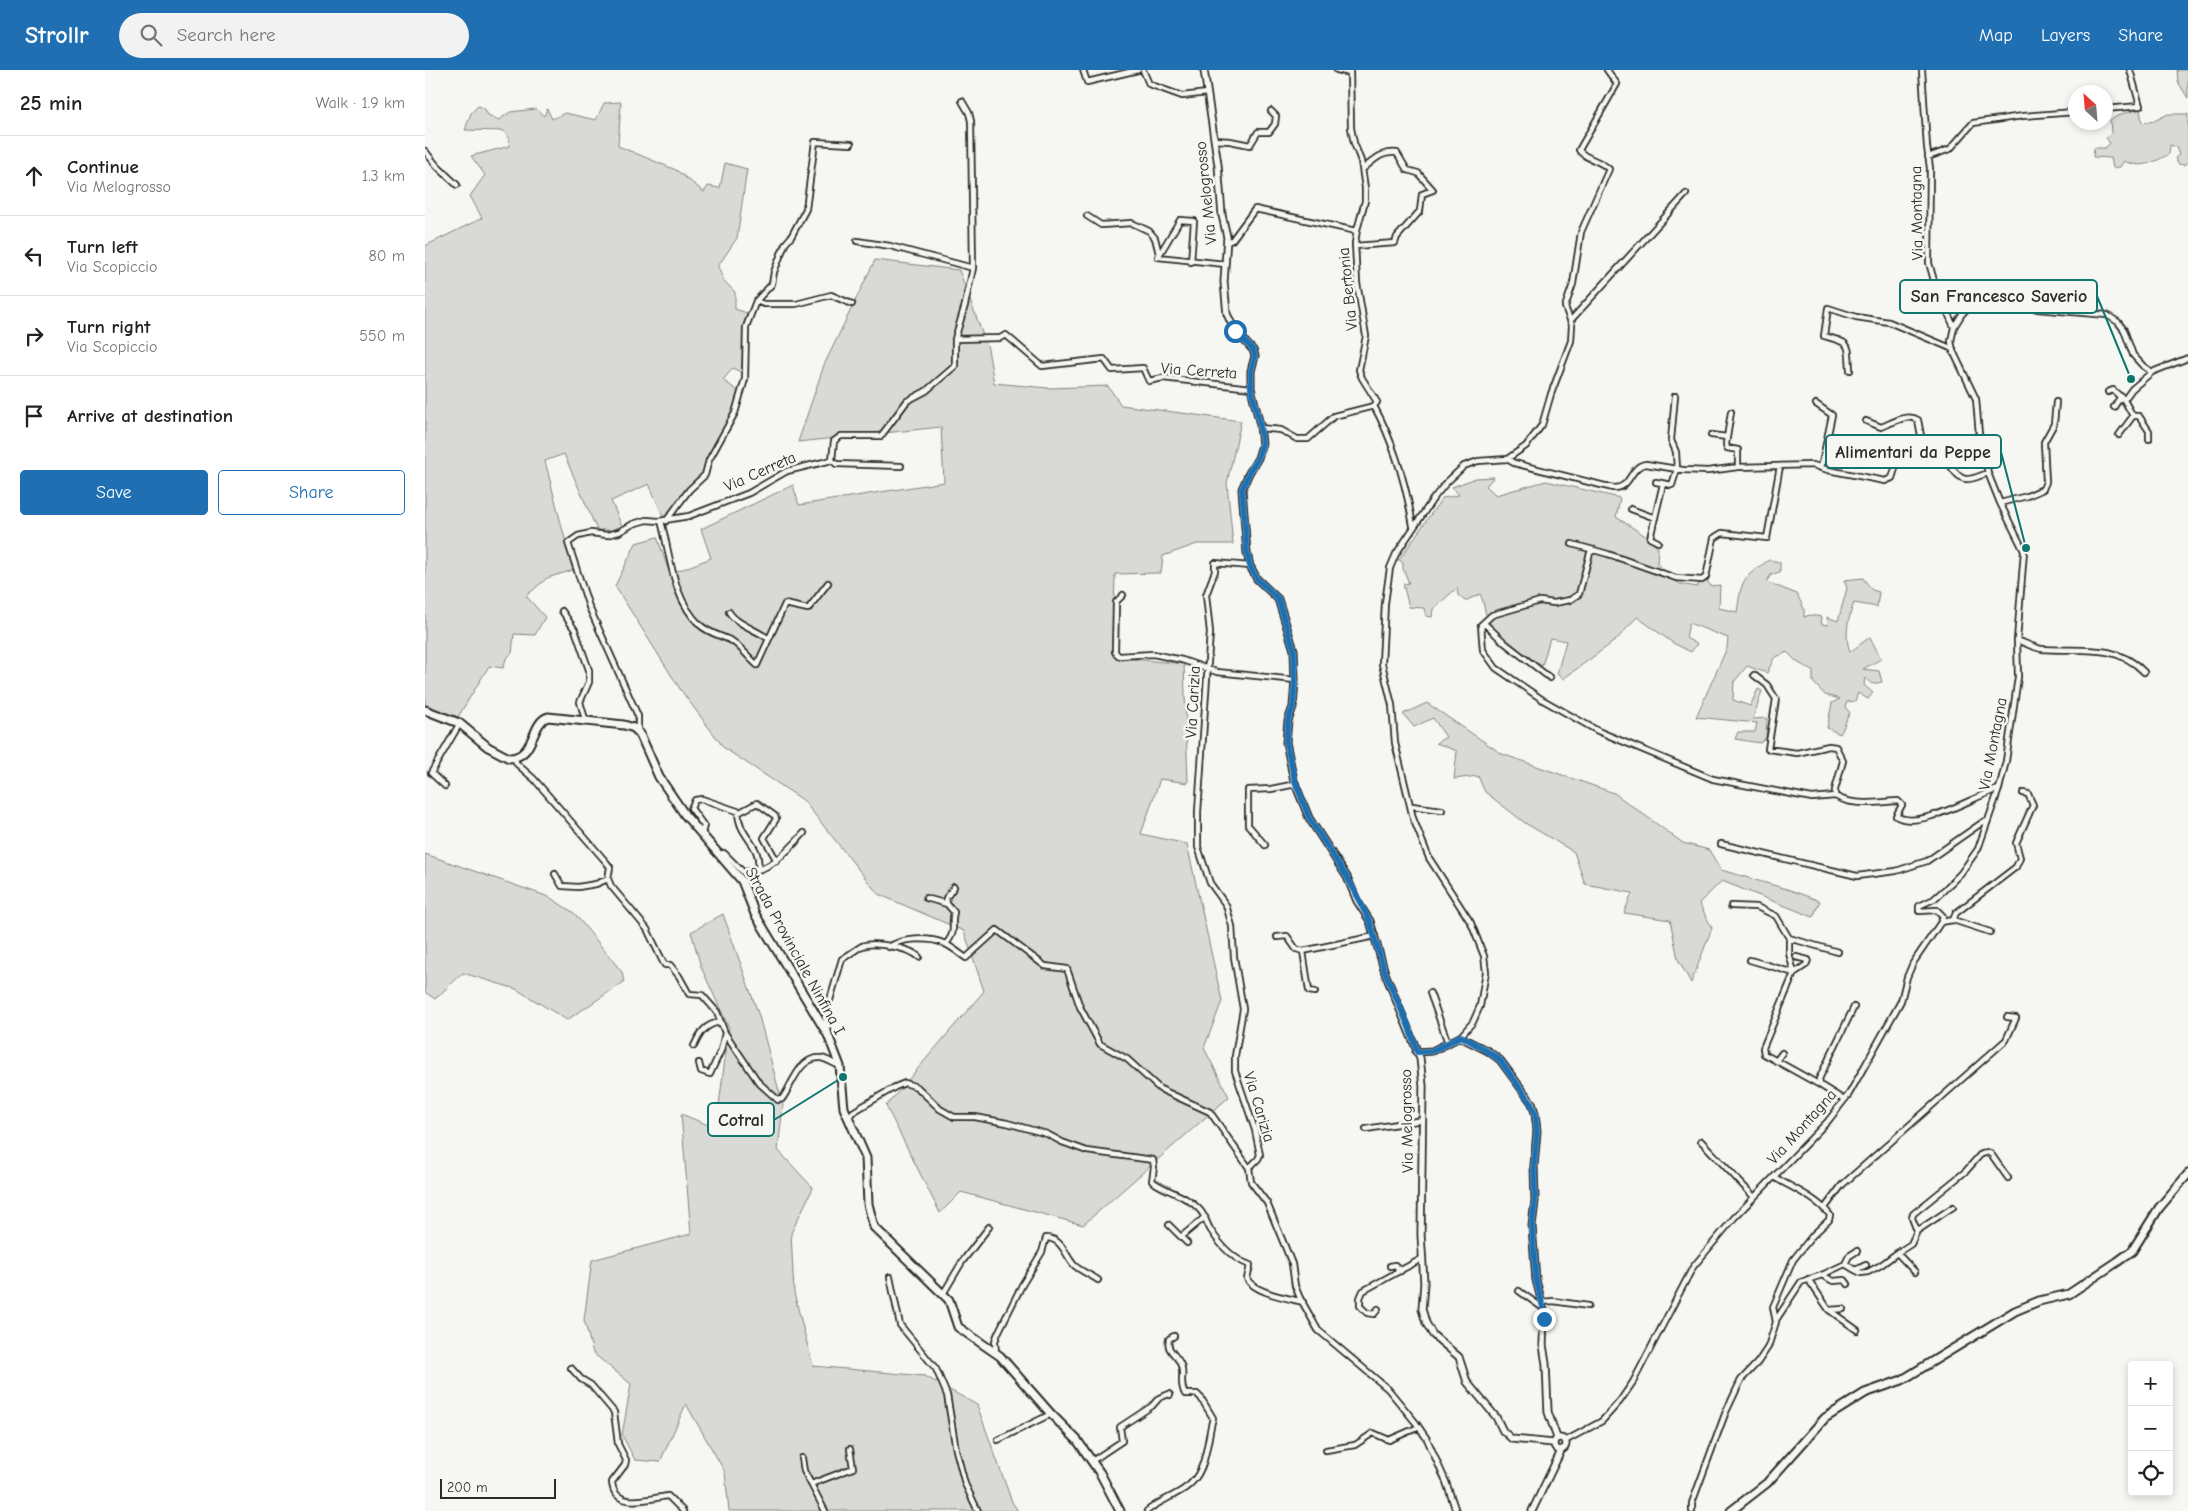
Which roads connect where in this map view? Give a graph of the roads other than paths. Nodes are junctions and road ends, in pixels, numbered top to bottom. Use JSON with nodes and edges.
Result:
{"nodes":[{"id":1,"x":1083,"y":70,"type":"edge"},
{"id":2,"x":1138,"y":70,"type":"edge"},
{"id":3,"x":1143,"y":70,"type":"edge"},
{"id":4,"x":1203,"y":70,"type":"edge"},
{"id":5,"x":1337,"y":70,"type":"edge"},
{"id":6,"x":1607,"y":70,"type":"edge"},
{"id":7,"x":1922,"y":70,"type":"edge"},
{"id":8,"x":2130,"y":70,"type":"edge"},
{"id":9,"x":1350,"y":71,"type":"edge"},
{"id":10,"x":1207,"y":93,"type":"junction"},
{"id":11,"x":962,"y":101,"type":"dead end"},
{"id":12,"x":2113,"y":108,"type":"edge"},
{"id":13,"x":1271,"y":111,"type":"dead end"},
{"id":14,"x":2068,"y":113,"type":"edge"},
{"id":15,"x":1214,"y":140,"type":"junction"},
{"id":16,"x":851,"y":144,"type":"dead end"},
{"id":17,"x":425,"y":151,"type":"edge"},
{"id":18,"x":1928,"y":157,"type":"junction"},
{"id":19,"x":1363,"y":168,"type":"junction"},
{"id":20,"x":457,"y":185,"type":"dead end"},
{"id":21,"x":1686,"y":194,"type":"dead end"},
{"id":22,"x":1087,"y":216,"type":"dead end"},
{"id":23,"x":1356,"y":231,"type":"junction"},
{"id":24,"x":857,"y":241,"type":"dead end"},
{"id":25,"x":1227,"y":242,"type":"junction"},
{"id":26,"x":1355,"y":246,"type":"junction"},
{"id":27,"x":1159,"y":254,"type":"junction"},
{"id":28,"x":1191,"y":262,"type":"junction"},
{"id":29,"x":1225,"y":264,"type":"junction"},
{"id":30,"x":973,"y":268,"type":"junction"},
{"id":31,"x":756,"y":301,"type":"junction"},
{"id":32,"x":852,"y":304,"type":"dead end"},
{"id":33,"x":1571,"y":320,"type":"junction"},
{"id":34,"x":1954,"y":328,"type":"junction"},
{"id":35,"x":955,"y":339,"type":"junction"},
{"id":36,"x":1953,"y":349,"type":"junction"},
{"id":37,"x":2188,"y":358,"type":"edge"},
{"id":38,"x":1850,"y":370,"type":"dead end"},
{"id":39,"x":2152,"y":372,"type":"junction"},
{"id":40,"x":1251,"y":388,"type":"junction"},
{"id":41,"x":2108,"y":392,"type":"dead end"},
{"id":42,"x":1675,"y":396,"type":"dead end"},
{"id":43,"x":2123,"y":398,"type":"junction"},
{"id":44,"x":2056,"y":402,"type":"dead end"},
{"id":45,"x":1816,"y":404,"type":"dead end"},
{"id":46,"x":1374,"y":406,"type":"junction"},
{"id":47,"x":2114,"y":407,"type":"dead end"},
{"id":48,"x":1731,"y":412,"type":"dead end"},
{"id":49,"x":2133,"y":416,"type":"junction"},
{"id":50,"x":1866,"y":421,"type":"dead end"},
{"id":51,"x":1261,"y":428,"type":"junction"},
{"id":52,"x":1711,"y":434,"type":"dead end"},
{"id":53,"x":2119,"y":435,"type":"dead end"},
{"id":54,"x":1727,"y":437,"type":"junction"},
{"id":55,"x":2149,"y":438,"type":"dead end"},
{"id":56,"x":1923,"y":446,"type":"junction"},
{"id":57,"x":1507,"y":459,"type":"junction"},
{"id":58,"x":832,"y":460,"type":"junction"},
{"id":59,"x":901,"y":466,"type":"dead end"},
{"id":60,"x":1780,"y":466,"type":"junction"},
{"id":61,"x":1738,"y":467,"type":"junction"},
{"id":62,"x":1821,"y":468,"type":"junction"},
{"id":63,"x":1677,"y":469,"type":"junction"},
{"id":64,"x":1988,"y":472,"type":"junction"},
{"id":65,"x":1656,"y":482,"type":"dead end"},
{"id":66,"x":1663,"y":484,"type":"junction"},
{"id":67,"x":2000,"y":503,"type":"junction"},
{"id":68,"x":1631,"y":509,"type":"dead end"},
{"id":69,"x":1655,"y":518,"type":"junction"},
{"id":70,"x":664,"y":521,"type":"junction"},
{"id":71,"x":1413,"y":526,"type":"junction"},
{"id":72,"x":1658,"y":542,"type":"dead end"},
{"id":73,"x":1572,"y":544,"type":"dead end"},
{"id":74,"x":1594,"y":550,"type":"junction"},
{"id":75,"x":1250,"y":566,"type":"junction"},
{"id":76,"x":828,"y":583,"type":"dead end"},
{"id":77,"x":1123,"y":595,"type":"dead end"},
{"id":78,"x":562,"y":611,"type":"dead end"},
{"id":79,"x":729,"y":612,"type":"dead end"},
{"id":80,"x":1481,"y":625,"type":"junction"},
{"id":81,"x":769,"y":639,"type":"junction"},
{"id":82,"x":2017,"y":640,"type":"junction"},
{"id":83,"x":1207,"y":670,"type":"junction"},
{"id":84,"x":2144,"y":672,"type":"dead end"},
{"id":85,"x":1754,"y":676,"type":"dead end"},
{"id":86,"x":1550,"y":678,"type":"dead end"},
{"id":87,"x":1295,"y":680,"type":"junction"},
{"id":88,"x":425,"y":710,"type":"edge"},
{"id":89,"x":585,"y":720,"type":"junction"},
{"id":90,"x":460,"y":723,"type":"junction"},
{"id":91,"x":638,"y":731,"type":"junction"},
{"id":92,"x":514,"y":758,"type":"junction"},
{"id":93,"x":1296,"y":784,"type":"junction"},
{"id":94,"x":445,"y":786,"type":"dead end"},
{"id":95,"x":1999,"y":789,"type":"junction"},
{"id":96,"x":2023,"y":793,"type":"dead end"},
{"id":97,"x":1835,"y":796,"type":"junction"},
{"id":98,"x":1412,"y":806,"type":"junction"},
{"id":99,"x":1442,"y":810,"type":"dead end"},
{"id":100,"x":739,"y":812,"type":"junction"},
{"id":101,"x":1988,"y":821,"type":"junction"},
{"id":102,"x":702,"y":833,"type":"junction"},
{"id":103,"x":804,"y":833,"type":"dead end"},
{"id":104,"x":1721,"y":844,"type":"dead end"},
{"id":105,"x":1265,"y":845,"type":"dead end"},
{"id":106,"x":721,"y":854,"type":"junction"},
{"id":107,"x":777,"y":861,"type":"junction"},
{"id":108,"x":758,"y":869,"type":"junction"},
{"id":109,"x":555,"y":874,"type":"dead end"},
{"id":110,"x":608,"y":879,"type":"junction"},
{"id":111,"x":954,"y":887,"type":"dead end"},
{"id":112,"x":926,"y":898,"type":"dead end"},
{"id":113,"x":947,"y":904,"type":"junction"},
{"id":114,"x":1731,"y":906,"type":"dead end"},
{"id":115,"x":1953,"y":920,"type":"junction"},
{"id":116,"x":1941,"y":922,"type":"junction"},
{"id":117,"x":1990,"y":932,"type":"dead end"},
{"id":118,"x":1375,"y":936,"type":"junction"},
{"id":119,"x":1277,"y":938,"type":"dead end"},
{"id":120,"x":1789,"y":938,"type":"junction"},
{"id":121,"x":946,"y":944,"type":"junction"},
{"id":122,"x":889,"y":947,"type":"junction"},
{"id":123,"x":1303,"y":951,"type":"junction"},
{"id":124,"x":1838,"y":952,"type":"dead end"},
{"id":125,"x":919,"y":957,"type":"dead end"},
{"id":126,"x":1796,"y":957,"type":"dead end"},
{"id":127,"x":1750,"y":960,"type":"dead end"},
{"id":128,"x":1794,"y":973,"type":"junction"},
{"id":129,"x":1315,"y":992,"type":"dead end"},
{"id":130,"x":1430,"y":993,"type":"dead end"},
{"id":131,"x":1854,"y":1007,"type":"dead end"},
{"id":132,"x":2007,"y":1016,"type":"dead end"},
{"id":133,"x":721,"y":1022,"type":"junction"},
{"id":134,"x":725,"y":1033,"type":"junction"},
{"id":135,"x":828,"y":1035,"type":"junction"},
{"id":136,"x":1461,"y":1036,"type":"junction"},
{"id":137,"x":1448,"y":1043,"type":"junction"},
{"id":138,"x":693,"y":1046,"type":"dead end"},
{"id":139,"x":1417,"y":1052,"type":"junction"},
{"id":140,"x":1782,"y":1053,"type":"dead end"},
{"id":141,"x":1776,"y":1061,"type":"junction"},
{"id":142,"x":699,"y":1063,"type":"dead end"},
{"id":143,"x":840,"y":1066,"type":"junction"},
{"id":144,"x":1821,"y":1085,"type":"junction"},
{"id":145,"x":1844,"y":1100,"type":"junction"},
{"id":146,"x":849,"y":1120,"type":"junction"},
{"id":147,"x":1423,"y":1120,"type":"junction"},
{"id":148,"x":1366,"y":1129,"type":"dead end"},
{"id":149,"x":1701,"y":1141,"type":"dead end"},
{"id":150,"x":1249,"y":1168,"type":"junction"},
{"id":151,"x":2188,"y":1174,"type":"edge"},
{"id":152,"x":1774,"y":1177,"type":"junction"},
{"id":153,"x":2008,"y":1178,"type":"dead end"},
{"id":154,"x":1754,"y":1198,"type":"junction"},
{"id":155,"x":1953,"y":1207,"type":"dead end"},
{"id":156,"x":1824,"y":1209,"type":"junction"},
{"id":157,"x":1205,"y":1218,"type":"junction"},
{"id":158,"x":1169,"y":1225,"type":"dead end"},
{"id":159,"x":989,"y":1227,"type":"dead end"},
{"id":160,"x":1917,"y":1231,"type":"junction"},
{"id":161,"x":1181,"y":1237,"type":"junction"},
{"id":162,"x":1187,"y":1243,"type":"dead end"},
{"id":163,"x":1857,"y":1251,"type":"dead end"},
{"id":164,"x":1897,"y":1253,"type":"junction"},
{"id":165,"x":1423,"y":1258,"type":"junction"},
{"id":166,"x":1845,"y":1264,"type":"junction"},
{"id":167,"x":1390,"y":1266,"type":"dead end"},
{"id":168,"x":1866,"y":1266,"type":"dead end"},
{"id":169,"x":1855,"y":1270,"type":"junction"},
{"id":170,"x":1401,"y":1271,"type":"junction"},
{"id":171,"x":1915,"y":1272,"type":"dead end"},
{"id":172,"x":1822,"y":1275,"type":"junction"},
{"id":173,"x":889,"y":1278,"type":"dead end"},
{"id":174,"x":1808,"y":1279,"type":"junction"},
{"id":175,"x":1098,"y":1280,"type":"dead end"},
{"id":176,"x":1848,"y":1284,"type":"dead end"},
{"id":177,"x":1519,"y":1291,"type":"dead end"},
{"id":178,"x":943,"y":1294,"type":"junction"},
{"id":179,"x":1303,"y":1302,"type":"junction"},
{"id":180,"x":1543,"y":1304,"type":"junction"},
{"id":181,"x":1588,"y":1306,"type":"dead end"},
{"id":182,"x":1378,"y":1309,"type":"dead end"},
{"id":183,"x":1843,"y":1309,"type":"dead end"},
{"id":184,"x":1829,"y":1310,"type":"junction"},
{"id":185,"x":1776,"y":1320,"type":"junction"},
{"id":186,"x":1857,"y":1330,"type":"dead end"},
{"id":187,"x":1174,"y":1336,"type":"dead end"},
{"id":188,"x":997,"y":1354,"type":"junction"},
{"id":189,"x":571,"y":1368,"type":"dead end"},
{"id":190,"x":1170,"y":1396,"type":"dead end"},
{"id":191,"x":1051,"y":1414,"type":"junction"},
{"id":192,"x":1419,"y":1426,"type":"junction"},
{"id":193,"x":998,"y":1440,"type":"dead end"},
{"id":194,"x":1555,"y":1440,"type":"junction"},
{"id":195,"x":1565,"y":1441,"type":"junction"},
{"id":196,"x":850,"y":1449,"type":"dead end"},
{"id":197,"x":1562,"y":1449,"type":"junction"},
{"id":198,"x":1326,"y":1450,"type":"dead end"},
{"id":199,"x":802,"y":1458,"type":"dead end"},
{"id":200,"x":1092,"y":1461,"type":"junction"},
{"id":201,"x":811,"y":1484,"type":"junction"},
{"id":202,"x":683,"y":1511,"type":"edge"},
{"id":203,"x":825,"y":1511,"type":"edge"},
{"id":204,"x":978,"y":1511,"type":"edge"},
{"id":205,"x":1120,"y":1511,"type":"edge"},
{"id":206,"x":1147,"y":1511,"type":"edge"},
{"id":207,"x":1456,"y":1511,"type":"edge"},
{"id":208,"x":1532,"y":1511,"type":"edge"},
{"id":209,"x":1692,"y":1511,"type":"edge"},
{"id":210,"x":1731,"y":1511,"type":"edge"}],
"edges":[{"from":1,"to":2,"type":"street"},
{"from":3,"to":10,"type":"street"},
{"from":4,"to":10,"type":"street","name":"Via Melogrosso"},
{"from":5,"to":9,"type":"street"},
{"from":6,"to":33,"type":"street"},
{"from":7,"to":18,"type":"street","name":"Via Montagna"},
{"from":8,"to":12,"type":"street"},
{"from":9,"to":19,"type":"street","name":"Via Bertonia"},
{"from":10,"to":15,"type":"street","name":"Via Melogrosso"},
{"from":11,"to":30,"type":"street"},
{"from":13,"to":15,"type":"street"},
{"from":14,"to":18,"type":"street"},
{"from":15,"to":25,"type":"street","name":"Via Melogrosso"},
{"from":16,"to":31,"type":"street"},
{"from":17,"to":20,"type":"street"},
{"from":18,"to":34,"type":"street","name":"Via Montagna"},
{"from":19,"to":23,"type":"street","name":"Via Bertonia"},
{"from":19,"to":26,"type":"street"},
{"from":21,"to":33,"type":"street"},
{"from":22,"to":27,"type":"street"},
{"from":23,"to":25,"type":"street"},
{"from":23,"to":26,"type":"street","name":"Via Bertonia"},
{"from":24,"to":30,"type":"street"},
{"from":25,"to":29,"type":"street","name":"Via Melogrosso"},
{"from":26,"to":46,"type":"street","name":"Via Bertonia"},
{"from":27,"to":28,"type":"street"},
{"from":27,"to":28,"type":"street"},
{"from":28,"to":29,"type":"street"},
{"from":29,"to":40,"type":"street","name":"Via Melogrosso"},
{"from":30,"to":35,"type":"street"},
{"from":31,"to":32,"type":"street"},
{"from":31,"to":70,"type":"street"},
{"from":33,"to":57,"type":"street"},
{"from":34,"to":36,"type":"street","name":"Via Montagna"},
{"from":34,"to":39,"type":"street"},
{"from":35,"to":40,"type":"street","name":"Via Cerreta"},
{"from":35,"to":58,"type":"street"},
{"from":36,"to":38,"type":"street"},
{"from":36,"to":64,"type":"street","name":"Via Montagna"},
{"from":37,"to":39,"type":"street"},
{"from":39,"to":43,"type":"street"},
{"from":40,"to":51,"type":"street","name":"Via Melogrosso"},
{"from":41,"to":43,"type":"street"},
{"from":42,"to":63,"type":"street"},
{"from":43,"to":47,"type":"street"},
{"from":43,"to":49,"type":"street"},
{"from":44,"to":67,"type":"street"},
{"from":45,"to":62,"type":"street"},
{"from":46,"to":51,"type":"street"},
{"from":46,"to":71,"type":"street","name":"Via Bertonia"},
{"from":48,"to":54,"type":"street"},
{"from":49,"to":53,"type":"street"},
{"from":49,"to":55,"type":"street"},
{"from":50,"to":56,"type":"street"},
{"from":51,"to":75,"type":"street","name":"Via Melogrosso"},
{"from":52,"to":54,"type":"street"},
{"from":54,"to":61,"type":"street"},
{"from":56,"to":62,"type":"street"},
{"from":56,"to":64,"type":"street"},
{"from":57,"to":63,"type":"street"},
{"from":57,"to":71,"type":"street"},
{"from":58,"to":59,"type":"street"},
{"from":58,"to":70,"type":"street","name":"Via Cerreta"},
{"from":60,"to":61,"type":"street"},
{"from":60,"to":62,"type":"street"},
{"from":60,"to":74,"type":"street"},
{"from":61,"to":63,"type":"street"},
{"from":63,"to":66,"type":"street"},
{"from":64,"to":67,"type":"street","name":"Via Montagna"},
{"from":65,"to":66,"type":"street"},
{"from":66,"to":69,"type":"street"},
{"from":67,"to":82,"type":"street","name":"Via Montagna"},
{"from":68,"to":69,"type":"street"},
{"from":69,"to":72,"type":"street"},
{"from":70,"to":81,"type":"street"},
{"from":70,"to":91,"type":"street","name":"Via Cerreta"},
{"from":71,"to":98,"type":"street"},
{"from":73,"to":74,"type":"street"},
{"from":74,"to":80,"type":"street"},
{"from":75,"to":83,"type":"street","name":"Via Carizia"},
{"from":75,"to":87,"type":"street","name":"Via Melogrosso"},
{"from":76,"to":81,"type":"street"},
{"from":77,"to":83,"type":"street"},
{"from":78,"to":89,"type":"street"},
{"from":79,"to":81,"type":"street"},
{"from":80,"to":86,"type":"street"},
{"from":80,"to":97,"type":"street"},
{"from":82,"to":84,"type":"street"},
{"from":82,"to":95,"type":"street","name":"Via Montagna"},
{"from":83,"to":87,"type":"street"},
{"from":83,"to":150,"type":"street","name":"Via Carizia"},
{"from":85,"to":97,"type":"street"},
{"from":87,"to":93,"type":"street","name":"Via Melogrosso"},
{"from":88,"to":90,"type":"main road"},
{"from":89,"to":91,"type":"main road"},
{"from":89,"to":92,"type":"main road"},
{"from":90,"to":92,"type":"main road"},
{"from":90,"to":94,"type":"street"},
{"from":91,"to":102,"type":"main road","name":"Strada Provinciale Ninfina I"},
{"from":92,"to":110,"type":"street"},
{"from":93,"to":105,"type":"street"},
{"from":93,"to":118,"type":"street","name":"Via Melogrosso"},
{"from":95,"to":97,"type":"street"},
{"from":95,"to":101,"type":"street","name":"Via Montagna"},
{"from":96,"to":115,"type":"street"},
{"from":98,"to":99,"type":"street"},
{"from":98,"to":136,"type":"street"},
{"from":100,"to":102,"type":"street"},
{"from":100,"to":107,"type":"street"},
{"from":100,"to":108,"type":"street"},
{"from":101,"to":104,"type":"street"},
{"from":101,"to":116,"type":"street","name":"Via Montagna"},
{"from":102,"to":106,"type":"main road","name":"Strada Provinciale Ninfina I"},
{"from":103,"to":107,"type":"street"},
{"from":106,"to":108,"type":"street"},
{"from":106,"to":135,"type":"main road","name":"Strada Provinciale Ninfina I"},
{"from":107,"to":108,"type":"street"},
{"from":109,"to":110,"type":"street"},
{"from":110,"to":133,"type":"street"},
{"from":111,"to":113,"type":"street"},
{"from":112,"to":113,"type":"street"},
{"from":113,"to":121,"type":"street"},
{"from":114,"to":120,"type":"street"},
{"from":115,"to":116,"type":"street"},
{"from":115,"to":117,"type":"street"},
{"from":116,"to":145,"type":"street","name":"Via Montagna"},
{"from":118,"to":123,"type":"street"},
{"from":118,"to":139,"type":"street","name":"Via Melogrosso"},
{"from":119,"to":123,"type":"street"},
{"from":120,"to":124,"type":"street"},
{"from":120,"to":128,"type":"street"},
{"from":121,"to":122,"type":"street"},
{"from":121,"to":150,"type":"street"},
{"from":122,"to":125,"type":"street"},
{"from":122,"to":135,"type":"street"},
{"from":123,"to":129,"type":"street"},
{"from":126,"to":128,"type":"street"},
{"from":127,"to":128,"type":"street"},
{"from":128,"to":141,"type":"street"},
{"from":130,"to":137,"type":"street"},
{"from":131,"to":144,"type":"street"},
{"from":132,"to":156,"type":"street"},
{"from":133,"to":134,"type":"street"},
{"from":133,"to":138,"type":"street"},
{"from":134,"to":142,"type":"street"},
{"from":134,"to":143,"type":"street"},
{"from":135,"to":143,"type":"main road","name":"Strada Provinciale Ninfina I"},
{"from":136,"to":137,"type":"street"},
{"from":136,"to":180,"type":"street"},
{"from":137,"to":139,"type":"street"},
{"from":139,"to":147,"type":"street","name":"Via Melogrosso"},
{"from":140,"to":141,"type":"street"},
{"from":141,"to":144,"type":"street"},
{"from":143,"to":146,"type":"main road","name":"Strada Provinciale Ninfina I"},
{"from":144,"to":145,"type":"street"},
{"from":145,"to":152,"type":"street","name":"Via Montagna"},
{"from":146,"to":157,"type":"street"},
{"from":146,"to":178,"type":"main road","name":"Strada Provinciale Ninfina I"},
{"from":147,"to":148,"type":"street"},
{"from":147,"to":165,"type":"street","name":"Via Melogrosso"},
{"from":149,"to":154,"type":"street"},
{"from":150,"to":179,"type":"street"},
{"from":151,"to":210,"type":"main road"},
{"from":152,"to":154,"type":"street","name":"Via Montagna"},
{"from":152,"to":156,"type":"street"},
{"from":153,"to":160,"type":"street"},
{"from":154,"to":195,"type":"street","name":"Via Montagna"},
{"from":155,"to":160,"type":"street"},
{"from":156,"to":185,"type":"street"},
{"from":157,"to":161,"type":"street"},
{"from":157,"to":179,"type":"street"},
{"from":158,"to":161,"type":"street"},
{"from":159,"to":178,"type":"street"},
{"from":160,"to":164,"type":"street"},
{"from":161,"to":162,"type":"street"},
{"from":163,"to":166,"type":"street"},
{"from":164,"to":169,"type":"street"},
{"from":164,"to":171,"type":"street"},
{"from":165,"to":170,"type":"street"},
{"from":165,"to":194,"type":"street","name":"Via Melogrosso"},
{"from":166,"to":169,"type":"street"},
{"from":166,"to":172,"type":"street"},
{"from":167,"to":170,"type":"street"},
{"from":168,"to":169,"type":"street"},
{"from":170,"to":182,"type":"street"},
{"from":172,"to":174,"type":"street"},
{"from":172,"to":176,"type":"street"},
{"from":173,"to":204,"type":"street"},
{"from":174,"to":184,"type":"street"},
{"from":174,"to":185,"type":"street"},
{"from":175,"to":188,"type":"street"},
{"from":177,"to":180,"type":"street"},
{"from":178,"to":188,"type":"main road","name":"Strada Provinciale Ninfina I"},
{"from":179,"to":192,"type":"street"},
{"from":180,"to":181,"type":"street"},
{"from":180,"to":194,"type":"street"},
{"from":183,"to":184,"type":"street"},
{"from":184,"to":186,"type":"street"},
{"from":185,"to":209,"type":"street"},
{"from":187,"to":206,"type":"street"},
{"from":188,"to":191,"type":"main road","name":"Strada Provinciale Ninfina I"},
{"from":189,"to":202,"type":"street"},
{"from":190,"to":200,"type":"street"},
{"from":191,"to":193,"type":"street"},
{"from":191,"to":200,"type":"main road","name":"Strada Provinciale Ninfina I"},
{"from":192,"to":198,"type":"street"},
{"from":192,"to":207,"type":"street"},
{"from":194,"to":195,"type":"street"},
{"from":194,"to":197,"type":"street"},
{"from":195,"to":197,"type":"street"},
{"from":196,"to":201,"type":"street"},
{"from":197,"to":208,"type":"street"},
{"from":199,"to":201,"type":"street"},
{"from":200,"to":205,"type":"main road","name":"Strada Provinciale Ninfina I"},
{"from":201,"to":203,"type":"street"}]}
